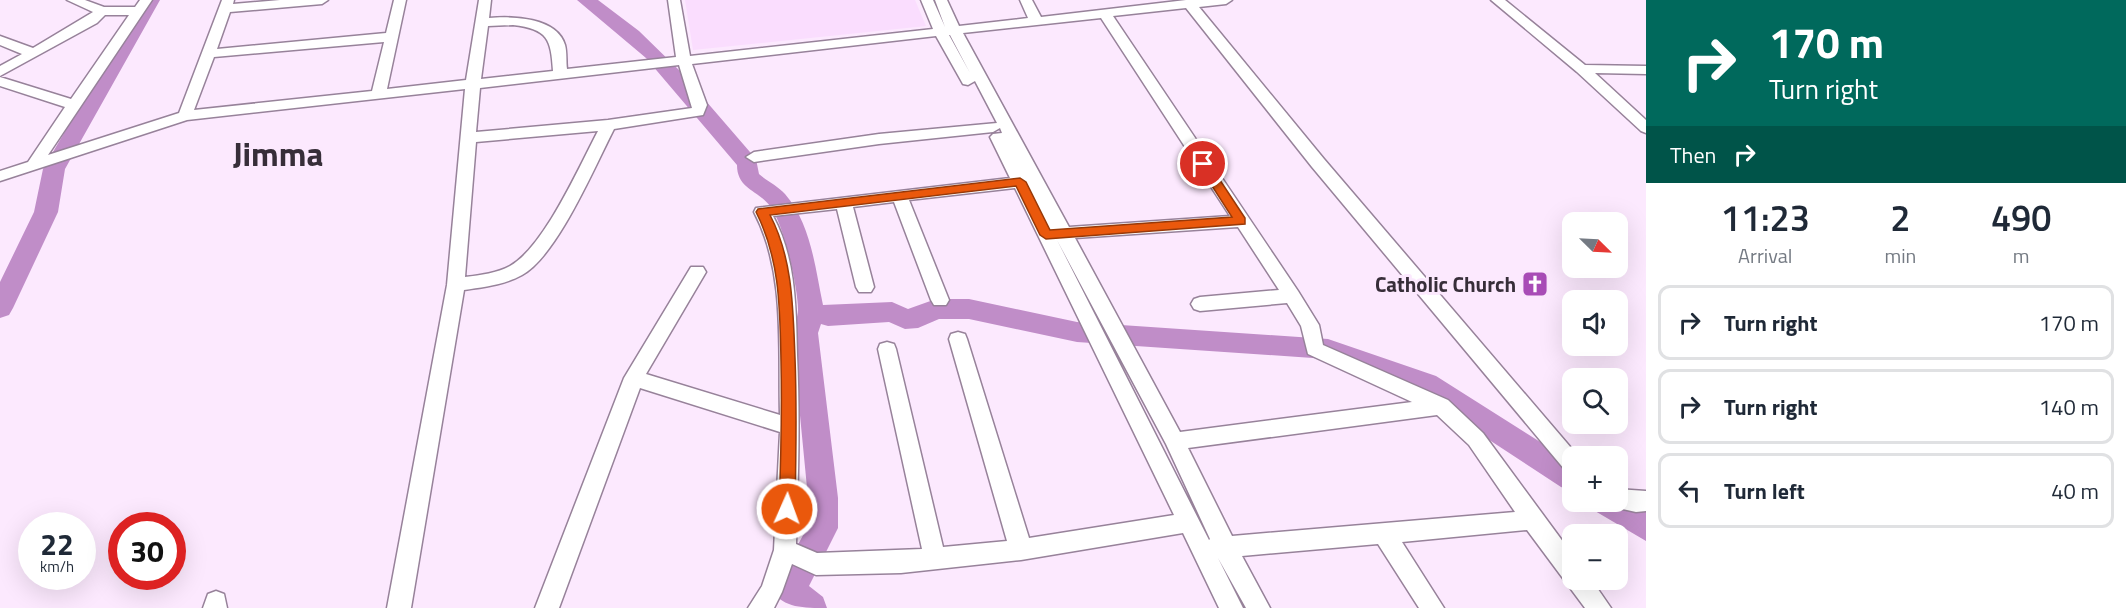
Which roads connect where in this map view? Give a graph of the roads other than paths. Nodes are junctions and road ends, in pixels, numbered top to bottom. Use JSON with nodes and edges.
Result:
{"nodes":[{"id":1,"x":73,"y":0,"type":"edge"},
{"id":2,"x":322,"y":0,"type":"edge"},
{"id":3,"x":400,"y":0,"type":"edge"},
{"id":4,"x":485,"y":0,"type":"edge"},
{"id":5,"x":674,"y":0,"type":"edge"},
{"id":6,"x":927,"y":0,"type":"edge"},
{"id":7,"x":941,"y":0,"type":"edge"},
{"id":8,"x":1026,"y":0,"type":"edge"},
{"id":9,"x":1226,"y":0,"type":"edge"},
{"id":10,"x":1497,"y":0,"type":"edge"},
{"id":11,"x":1189,"y":3,"type":"junction"},
{"id":12,"x":226,"y":4,"type":"edge"},
{"id":13,"x":1128,"y":5,"type":"edge"},
{"id":14,"x":143,"y":6,"type":"edge"},
{"id":15,"x":102,"y":10,"type":"junction"},
{"id":16,"x":1105,"y":14,"type":"junction"},
{"id":17,"x":482,"y":22,"type":"junction"},
{"id":18,"x":1037,"y":22,"type":"junction"},
{"id":19,"x":948,"y":32,"type":"junction"},
{"id":20,"x":391,"y":37,"type":"junction"},
{"id":21,"x":2,"y":42,"type":"edge"},
{"id":22,"x":33,"y":53,"type":"junction"},
{"id":23,"x":206,"y":54,"type":"junction"},
{"id":24,"x":684,"y":61,"type":"junction"},
{"id":25,"x":1582,"y":69,"type":"junction"},
{"id":26,"x":1646,"y":70,"type":"edge"},
{"id":27,"x":0,"y":72,"type":"edge"},
{"id":28,"x":560,"y":75,"type":"junction"},
{"id":29,"x":0,"y":81,"type":"edge"},
{"id":30,"x":473,"y":82,"type":"junction"},
{"id":31,"x":378,"y":96,"type":"junction"},
{"id":32,"x":73,"y":105,"type":"junction"},
{"id":33,"x":185,"y":116,"type":"junction"},
{"id":34,"x":608,"y":125,"type":"junction"},
{"id":35,"x":993,"y":127,"type":"junction"},
{"id":36,"x":1646,"y":128,"type":"edge"},
{"id":37,"x":468,"y":138,"type":"junction"},
{"id":38,"x":754,"y":157,"type":"dead end"},
{"id":39,"x":34,"y":164,"type":"junction"},
{"id":40,"x":6,"y":173,"type":"edge"},
{"id":41,"x":1020,"y":182,"type":"junction"},
{"id":42,"x":0,"y":186,"type":"edge"},
{"id":43,"x":900,"y":197,"type":"junction"},
{"id":44,"x":844,"y":204,"type":"junction"},
{"id":45,"x":1240,"y":221,"type":"junction"},
{"id":46,"x":1055,"y":234,"type":"junction"},
{"id":47,"x":697,"y":272,"type":"dead end"},
{"id":48,"x":456,"y":285,"type":"junction"},
{"id":49,"x":865,"y":287,"type":"dead end"},
{"id":50,"x":1292,"y":296,"type":"junction"},
{"id":51,"x":940,"y":300,"type":"dead end"},
{"id":52,"x":1200,"y":304,"type":"dead end"},
{"id":53,"x":958,"y":339,"type":"dead end"},
{"id":54,"x":887,"y":349,"type":"dead end"},
{"id":55,"x":634,"y":378,"type":"junction"},
{"id":56,"x":1441,"y":406,"type":"junction"},
{"id":57,"x":790,"y":427,"type":"junction"},
{"id":58,"x":1175,"y":441,"type":"junction"},
{"id":59,"x":1562,"y":452,"type":"edge"},
{"id":60,"x":1628,"y":501,"type":"edge"},
{"id":61,"x":1646,"y":501,"type":"edge"},
{"id":62,"x":1532,"y":520,"type":"junction"},
{"id":63,"x":1189,"y":522,"type":"junction"},
{"id":64,"x":1384,"y":533,"type":"junction"},
{"id":65,"x":1225,"y":546,"type":"junction"},
{"id":66,"x":785,"y":550,"type":"junction"},
{"id":67,"x":1021,"y":550,"type":"junction"},
{"id":68,"x":1203,"y":551,"type":"junction"},
{"id":69,"x":935,"y":559,"type":"junction"},
{"id":70,"x":1562,"y":560,"type":"edge"},
{"id":71,"x":1585,"y":590,"type":"edge"},
{"id":72,"x":399,"y":608,"type":"edge"},
{"id":73,"x":547,"y":608,"type":"edge"},
{"id":74,"x":760,"y":608,"type":"edge"},
{"id":75,"x":1231,"y":608,"type":"edge"},
{"id":76,"x":1258,"y":608,"type":"edge"},
{"id":77,"x":1432,"y":608,"type":"edge"},
{"id":78,"x":1599,"y":608,"type":"edge"}],
"edges":[{"from":1,"to":15,"type":"street"},
{"from":2,"to":12,"type":"street"},
{"from":3,"to":20,"type":"street"},
{"from":4,"to":17,"type":"street"},
{"from":5,"to":24,"type":"street"},
{"from":6,"to":19,"type":"street"},
{"from":7,"to":19,"type":"street"},
{"from":8,"to":18,"type":"street"},
{"from":9,"to":11,"type":"street"},
{"from":10,"to":25,"type":"street"},
{"from":11,"to":13,"type":"street"},
{"from":11,"to":59,"type":"street"},
{"from":12,"to":23,"type":"street"},
{"from":13,"to":16,"type":"street"},
{"from":14,"to":15,"type":"street"},
{"from":14,"to":32,"type":"street"},
{"from":15,"to":22,"type":"street"},
{"from":16,"to":18,"type":"street"},
{"from":16,"to":45,"type":"street"},
{"from":17,"to":28,"type":"street"},
{"from":17,"to":30,"type":"street"},
{"from":18,"to":19,"type":"street"},
{"from":19,"to":24,"type":"street"},
{"from":19,"to":35,"type":"street"},
{"from":19,"to":46,"type":"street"},
{"from":20,"to":23,"type":"street"},
{"from":20,"to":31,"type":"street"},
{"from":21,"to":22,"type":"street"},
{"from":22,"to":27,"type":"street"},
{"from":23,"to":33,"type":"street"},
{"from":24,"to":28,"type":"street"},
{"from":24,"to":34,"type":"street"},
{"from":25,"to":26,"type":"street"},
{"from":25,"to":36,"type":"street"},
{"from":28,"to":30,"type":"street"},
{"from":29,"to":32,"type":"street"},
{"from":30,"to":31,"type":"street"},
{"from":30,"to":37,"type":"street"},
{"from":31,"to":33,"type":"street"},
{"from":32,"to":39,"type":"street"},
{"from":33,"to":39,"type":"street"},
{"from":34,"to":37,"type":"street"},
{"from":34,"to":48,"type":"street"},
{"from":35,"to":38,"type":"street"},
{"from":35,"to":41,"type":"street"},
{"from":37,"to":48,"type":"street"},
{"from":39,"to":40,"type":"street"},
{"from":40,"to":42,"type":"street"},
{"from":41,"to":43,"type":"street"},
{"from":41,"to":46,"type":"street"},
{"from":43,"to":44,"type":"street"},
{"from":43,"to":51,"type":"street"},
{"from":44,"to":49,"type":"street"},
{"from":44,"to":57,"type":"street"},
{"from":45,"to":46,"type":"street"},
{"from":45,"to":50,"type":"street"},
{"from":46,"to":58,"type":"street"},
{"from":46,"to":63,"type":"street"},
{"from":47,"to":55,"type":"street"},
{"from":48,"to":72,"type":"street"},
{"from":50,"to":52,"type":"street"},
{"from":50,"to":56,"type":"street"},
{"from":53,"to":67,"type":"street"},
{"from":54,"to":69,"type":"street"},
{"from":55,"to":57,"type":"street"},
{"from":55,"to":73,"type":"street"},
{"from":56,"to":58,"type":"street"},
{"from":56,"to":62,"type":"street"},
{"from":57,"to":66,"type":"street"},
{"from":58,"to":65,"type":"street"},
{"from":60,"to":61,"type":"street"},
{"from":62,"to":64,"type":"street"},
{"from":62,"to":70,"type":"street"},
{"from":63,"to":67,"type":"street"},
{"from":63,"to":68,"type":"street"},
{"from":64,"to":65,"type":"street"},
{"from":64,"to":77,"type":"street"},
{"from":65,"to":68,"type":"street"},
{"from":65,"to":76,"type":"street"},
{"from":66,"to":69,"type":"street"},
{"from":66,"to":74,"type":"street"},
{"from":67,"to":69,"type":"street"},
{"from":68,"to":75,"type":"street"},
{"from":71,"to":78,"type":"street"}]}
